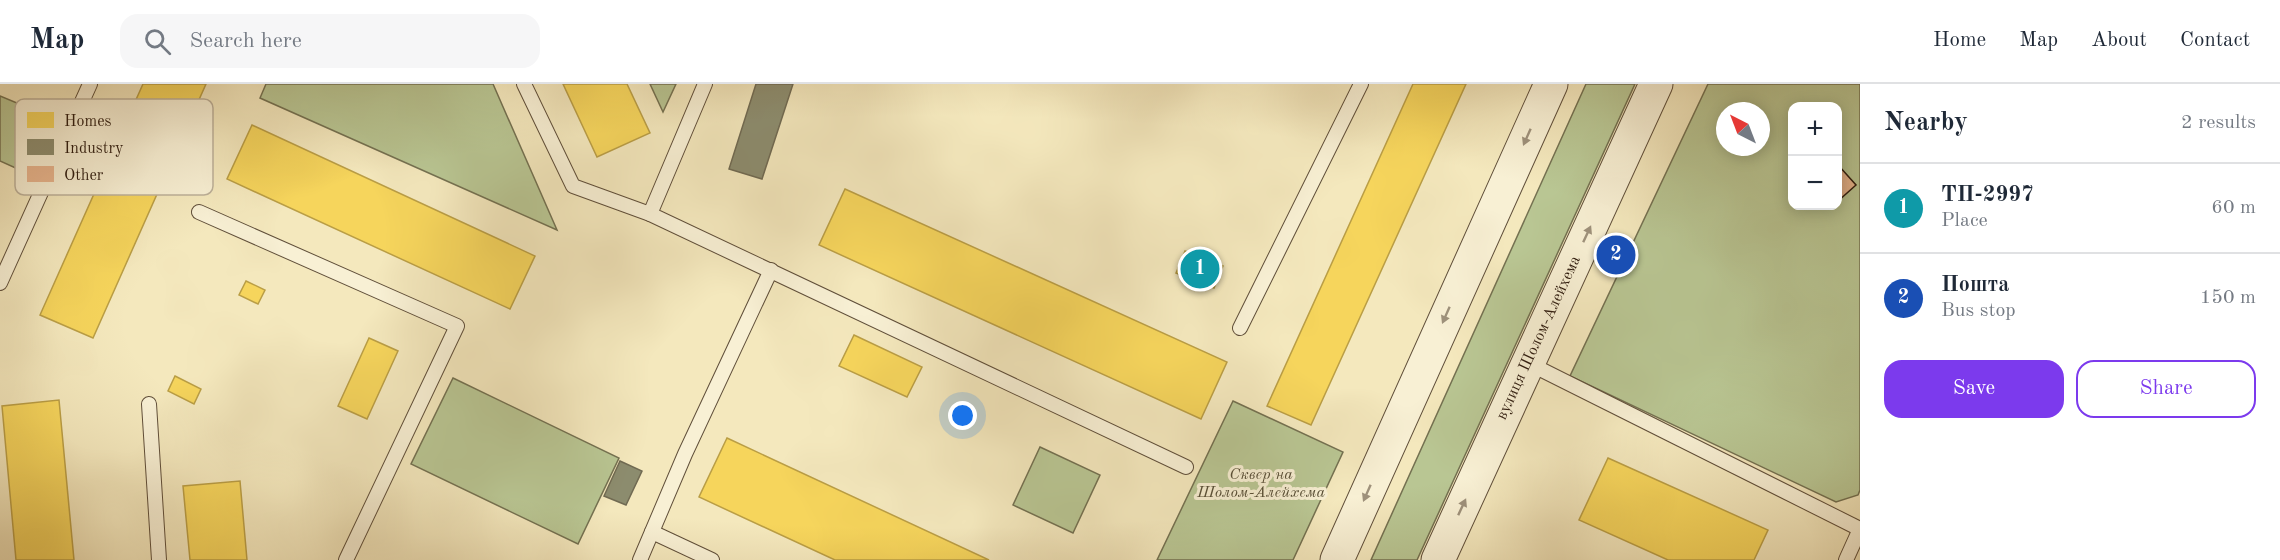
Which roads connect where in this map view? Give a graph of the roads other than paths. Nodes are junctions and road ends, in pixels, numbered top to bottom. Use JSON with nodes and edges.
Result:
{"nodes":[{"id":1,"x":90,"y":84,"type":"edge"},
{"id":2,"x":524,"y":84,"type":"edge"},
{"id":3,"x":705,"y":84,"type":"edge"},
{"id":4,"x":1361,"y":84,"type":"edge"},
{"id":5,"x":1551,"y":84,"type":"edge"},
{"id":6,"x":1656,"y":84,"type":"edge"},
{"id":7,"x":83,"y":99,"type":"edge"},
{"id":8,"x":40,"y":195,"type":"edge"},
{"id":9,"x":199,"y":212,"type":"dead end"},
{"id":10,"x":650,"y":214,"type":"junction"},
{"id":11,"x":771,"y":270,"type":"junction"},
{"id":12,"x":0,"y":283,"type":"edge"},
{"id":13,"x":1240,"y":328,"type":"dead end"},
{"id":14,"x":1528,"y":363,"type":"junction"},
{"id":15,"x":149,"y":404,"type":"dead end"},
{"id":16,"x":1186,"y":466,"type":"dead end"},
{"id":17,"x":1860,"y":529,"type":"edge"},
{"id":18,"x":652,"y":532,"type":"junction"},
{"id":19,"x":159,"y":560,"type":"edge"},
{"id":20,"x":346,"y":560,"type":"edge"},
{"id":21,"x":640,"y":560,"type":"edge"},
{"id":22,"x":712,"y":560,"type":"edge"},
{"id":23,"x":1336,"y":560,"type":"edge"},
{"id":24,"x":1438,"y":560,"type":"edge"},
{"id":25,"x":1846,"y":560,"type":"edge"}],
"edges":[{"from":1,"to":7,"type":"lane"},
{"from":2,"to":10,"type":"lane"},
{"from":3,"to":10,"type":"lane"},
{"from":4,"to":13,"type":"lane"},
{"from":5,"to":23,"type":"street","one_way":true},
{"from":14,"to":6,"type":"street","name":"вулиця Шолом-Алейхема","one_way":true},
{"from":8,"to":12,"type":"lane"},
{"from":9,"to":20,"type":"lane"},
{"from":10,"to":11,"type":"lane"},
{"from":11,"to":16,"type":"lane"},
{"from":11,"to":18,"type":"lane"},
{"from":14,"to":17,"type":"lane"},
{"from":24,"to":14,"type":"street","name":"вулиця Шолом-Алейхема","one_way":true},
{"from":15,"to":19,"type":"lane"},
{"from":17,"to":25,"type":"lane"},
{"from":18,"to":21,"type":"lane"},
{"from":18,"to":22,"type":"lane"}]}
